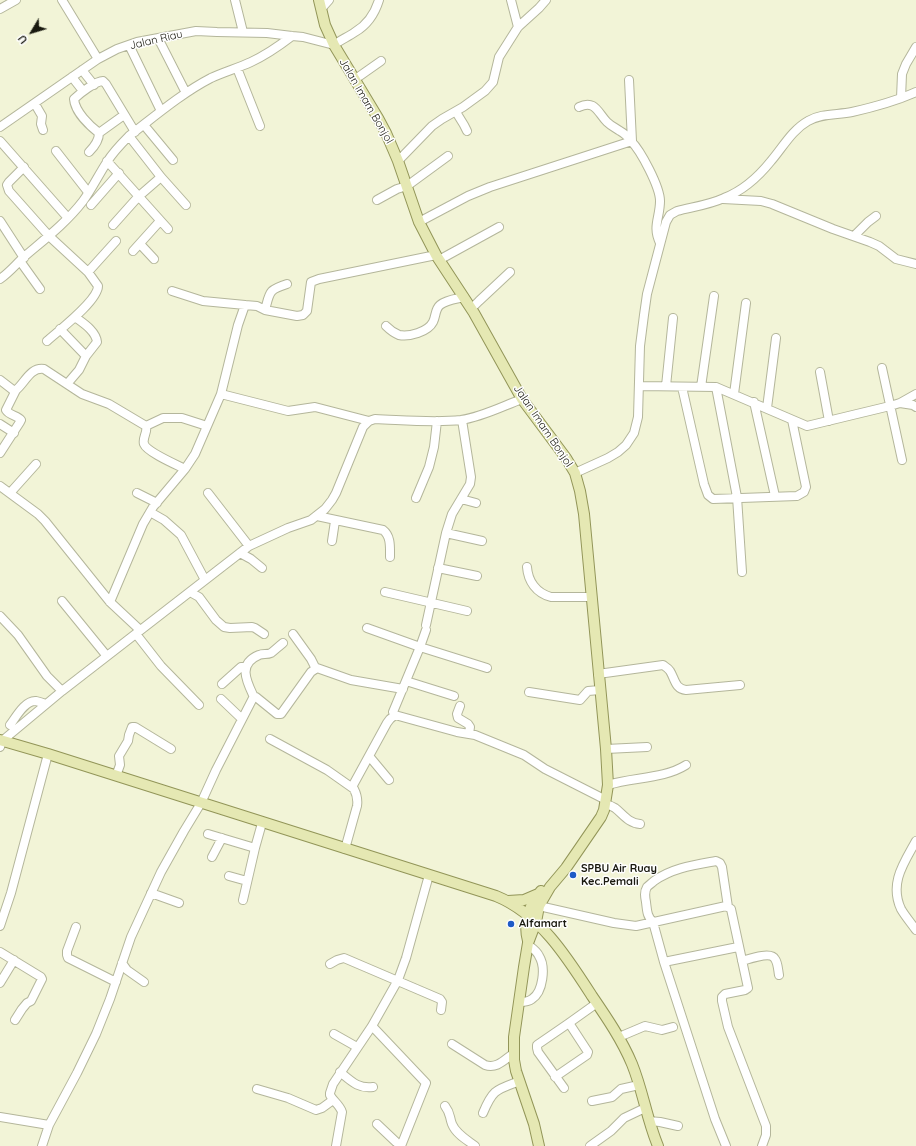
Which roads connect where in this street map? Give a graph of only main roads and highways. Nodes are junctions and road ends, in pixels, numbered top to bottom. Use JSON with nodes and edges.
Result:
{"nodes":[{"id":1,"x":320,"y":4,"type":"edge"},
{"id":2,"x":1,"y":743,"type":"edge"},
{"id":3,"x":555,"y":882,"type":"junction"},
{"id":4,"x":538,"y":894,"type":"junction"},
{"id":5,"x":508,"y":901,"type":"junction"},
{"id":6,"x":527,"y":915,"type":"junction"},
{"id":7,"x":536,"y":922,"type":"junction"},
{"id":8,"x":528,"y":944,"type":"junction"},
{"id":9,"x":539,"y":1146,"type":"edge"},
{"id":10,"x":658,"y":1146,"type":"edge"}],
"edges":[{"from":1,"to":3,"type":"main road","name":"Jalan Imam Bonjol"},
{"from":2,"to":5,"type":"main road"},
{"from":3,"to":4,"type":"main road","name":"Jalan Imam Bonjol"},
{"from":3,"to":7,"type":"main road","name":"Jalan Imam Bonjol"},
{"from":4,"to":5,"type":"main road"},
{"from":4,"to":6,"type":"main road","name":"Jalan Imam Bonjol"},
{"from":5,"to":6,"type":"main road"},
{"from":6,"to":7,"type":"main road"},
{"from":6,"to":8,"type":"main road"},
{"from":7,"to":8,"type":"main road","name":"Jalan Imam Bonjol"},
{"from":7,"to":10,"type":"main road"},
{"from":8,"to":9,"type":"main road"}]}
